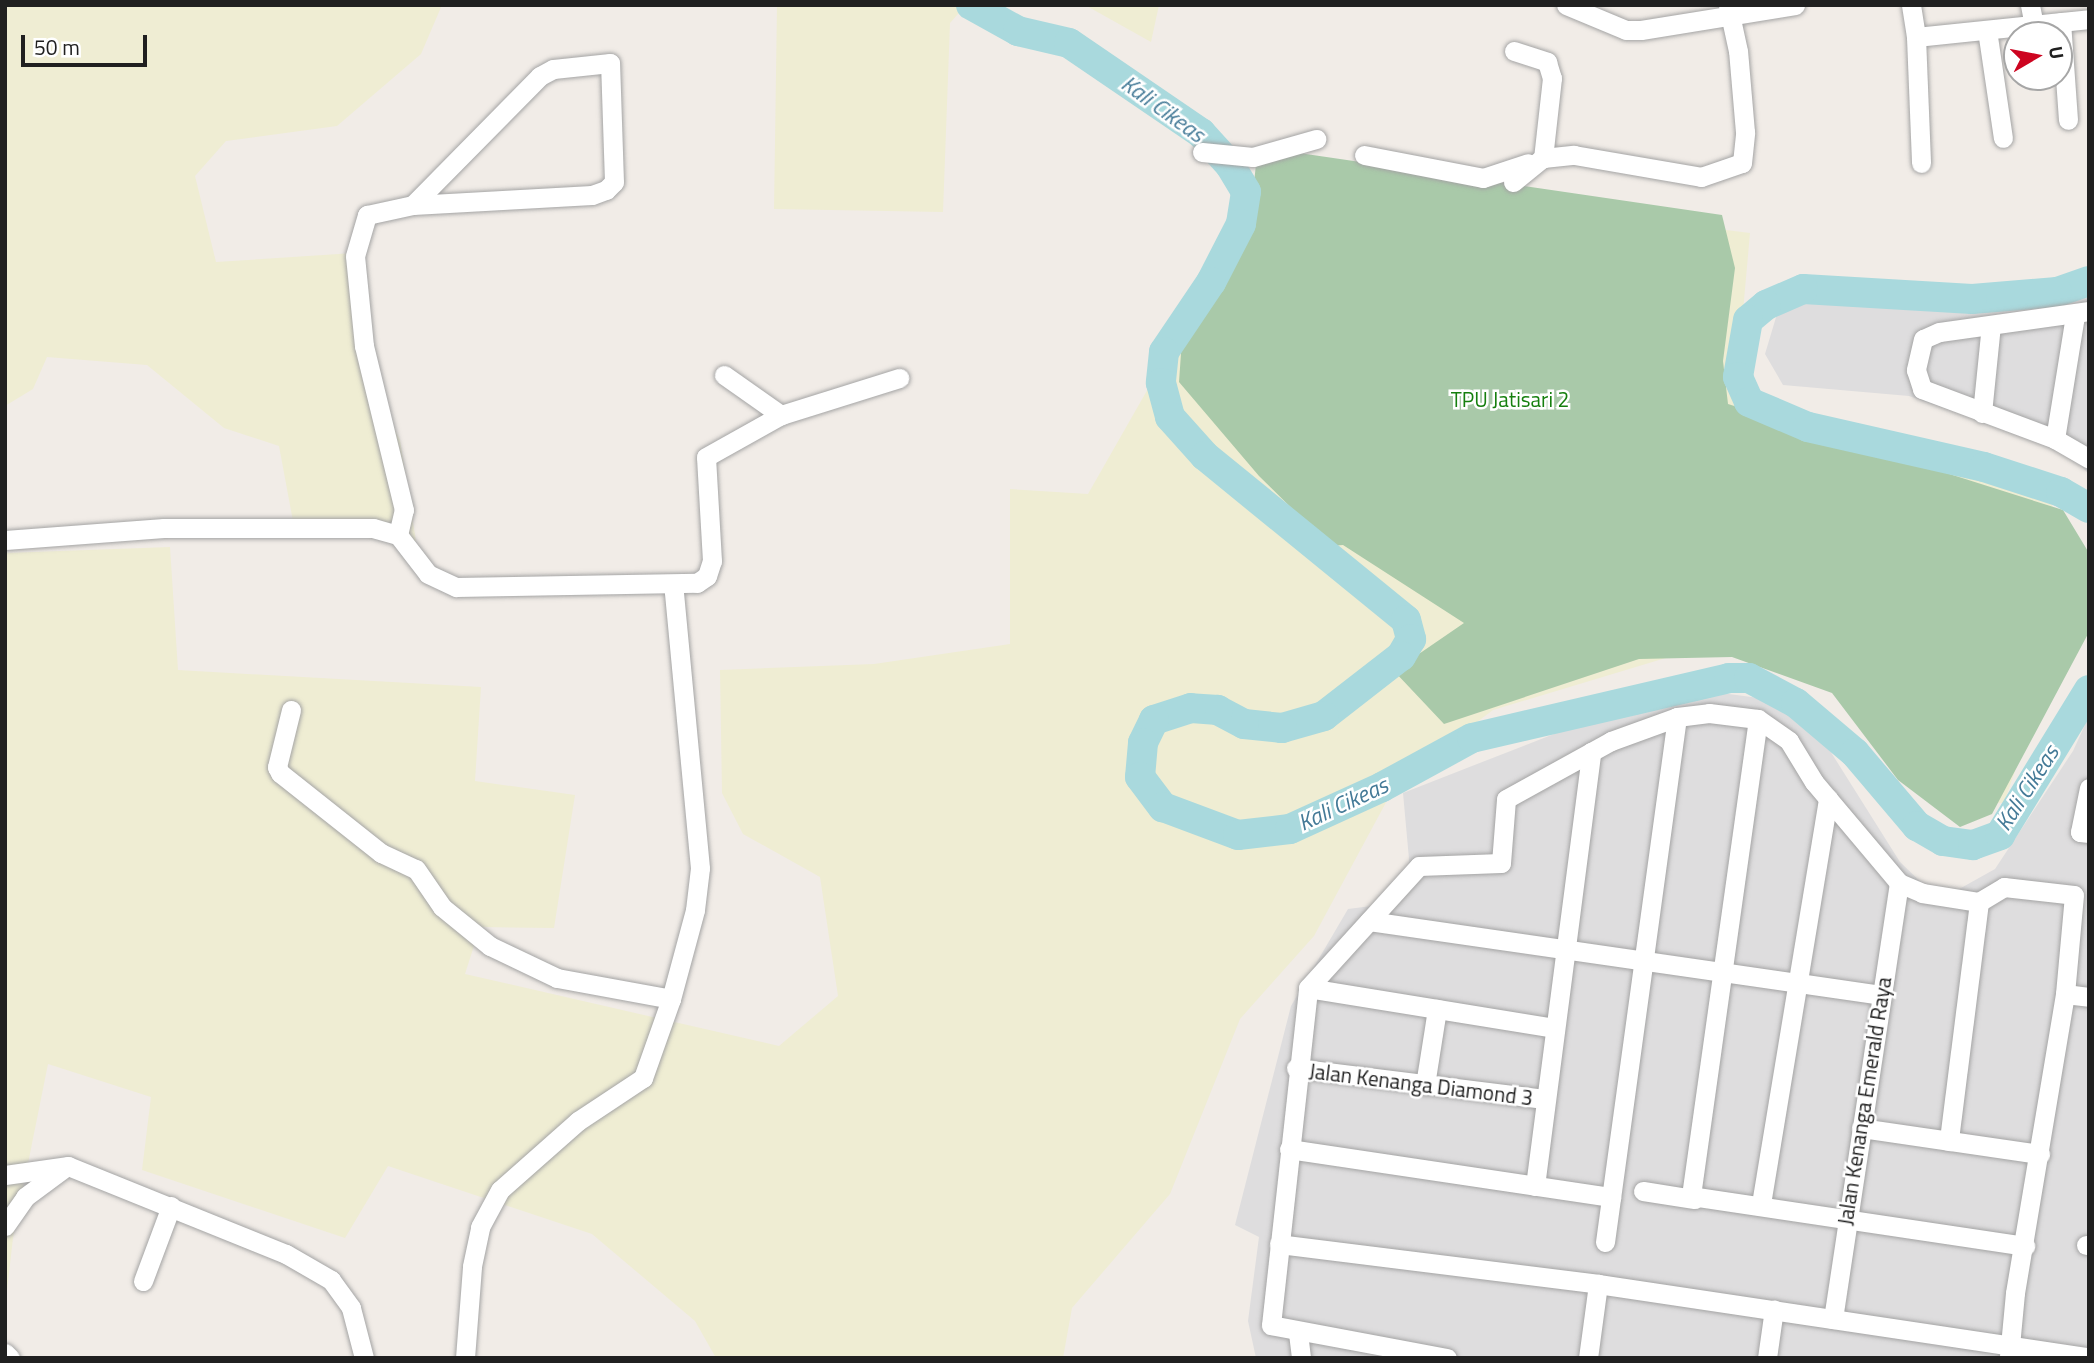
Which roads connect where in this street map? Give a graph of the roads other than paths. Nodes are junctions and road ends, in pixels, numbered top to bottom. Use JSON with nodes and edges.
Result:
{"nodes":[{"id":1,"x":1566,"y":5,"type":"edge"},
{"id":2,"x":1794,"y":5,"type":"edge"},
{"id":3,"x":1911,"y":5,"type":"edge"},
{"id":4,"x":1729,"y":11,"type":"edge"},
{"id":5,"x":2089,"y":19,"type":"edge"},
{"id":6,"x":2070,"y":21,"type":"edge"},
{"id":7,"x":2003,"y":28,"type":"edge"},
{"id":8,"x":1987,"y":30,"type":"junction"},
{"id":9,"x":1916,"y":37,"type":"junction"},
{"id":10,"x":1514,"y":51,"type":"dead end"},
{"id":11,"x":2066,"y":91,"type":"edge"},
{"id":12,"x":2068,"y":120,"type":"dead end"},
{"id":13,"x":2003,"y":138,"type":"dead end"},
{"id":14,"x":1316,"y":139,"type":"dead end"},
{"id":15,"x":1202,"y":152,"type":"dead end"},
{"id":16,"x":1364,"y":155,"type":"dead end"},
{"id":17,"x":1540,"y":161,"type":"junction"},
{"id":18,"x":1921,"y":163,"type":"dead end"},
{"id":19,"x":1513,"y":182,"type":"dead end"},
{"id":20,"x":413,"y":205,"type":"junction"},
{"id":21,"x":2082,"y":314,"type":"edge"},
{"id":22,"x":1991,"y":325,"type":"junction"},
{"id":23,"x":724,"y":375,"type":"dead end"},
{"id":24,"x":899,"y":378,"type":"dead end"},
{"id":25,"x":1982,"y":413,"type":"junction"},
{"id":26,"x":781,"y":415,"type":"junction"},
{"id":27,"x":2055,"y":439,"type":"junction"},
{"id":28,"x":2089,"y":459,"type":"edge"},
{"id":29,"x":398,"y":535,"type":"junction"},
{"id":30,"x":5,"y":540,"type":"edge"},
{"id":31,"x":673,"y":584,"type":"junction"},
{"id":32,"x":291,"y":709,"type":"dead end"},
{"id":33,"x":1677,"y":717,"type":"junction"},
{"id":34,"x":1758,"y":719,"type":"junction"},
{"id":35,"x":1591,"y":752,"type":"junction"},
{"id":36,"x":2089,"y":788,"type":"edge"},
{"id":37,"x":1828,"y":798,"type":"junction"},
{"id":38,"x":2089,"y":833,"type":"edge"},
{"id":39,"x":1899,"y":883,"type":"junction"},
{"id":40,"x":1979,"y":902,"type":"junction"},
{"id":41,"x":1369,"y":922,"type":"junction"},
{"id":42,"x":1567,"y":950,"type":"junction"},
{"id":43,"x":1647,"y":961,"type":"junction"},
{"id":44,"x":1723,"y":972,"type":"junction"},
{"id":45,"x":1799,"y":983,"type":"junction"},
{"id":46,"x":1308,"y":988,"type":"junction"},
{"id":47,"x":2065,"y":994,"type":"junction"},
{"id":48,"x":1881,"y":995,"type":"junction"},
{"id":49,"x":2089,"y":997,"type":"edge"},
{"id":50,"x":671,"y":999,"type":"junction"},
{"id":51,"x":1437,"y":1009,"type":"junction"},
{"id":52,"x":1554,"y":1028,"type":"junction"},
{"id":53,"x":1296,"y":1068,"type":"junction"},
{"id":54,"x":1425,"y":1084,"type":"junction"},
{"id":55,"x":1545,"y":1099,"type":"junction"},
{"id":56,"x":1861,"y":1128,"type":"junction"},
{"id":57,"x":1949,"y":1140,"type":"junction"},
{"id":58,"x":1289,"y":1149,"type":"junction"},
{"id":59,"x":2040,"y":1154,"type":"junction"},
{"id":60,"x":68,"y":1166,"type":"junction"},
{"id":61,"x":5,"y":1175,"type":"edge"},
{"id":62,"x":1535,"y":1186,"type":"junction"},
{"id":63,"x":1643,"y":1191,"type":"dead end"},
{"id":64,"x":1611,"y":1197,"type":"junction"},
{"id":65,"x":1694,"y":1199,"type":"junction"},
{"id":66,"x":1761,"y":1204,"type":"junction"},
{"id":67,"x":171,"y":1206,"type":"junction"},
{"id":68,"x":1845,"y":1217,"type":"junction"},
{"id":69,"x":5,"y":1226,"type":"edge"},
{"id":70,"x":1605,"y":1241,"type":"dead end"},
{"id":71,"x":1279,"y":1244,"type":"junction"},
{"id":72,"x":2025,"y":1246,"type":"junction"},
{"id":73,"x":143,"y":1281,"type":"dead end"},
{"id":74,"x":1598,"y":1284,"type":"junction"},
{"id":75,"x":1774,"y":1309,"type":"junction"},
{"id":76,"x":1833,"y":1320,"type":"junction"},
{"id":77,"x":1298,"y":1333,"type":"junction"},
{"id":78,"x":2010,"y":1352,"type":"edge"},
{"id":79,"x":5,"y":1353,"type":"edge"},
{"id":80,"x":2089,"y":1357,"type":"edge"},
{"id":81,"x":10,"y":1358,"type":"edge"},
{"id":82,"x":364,"y":1358,"type":"edge"},
{"id":83,"x":465,"y":1358,"type":"edge"},
{"id":84,"x":1301,"y":1358,"type":"edge"},
{"id":85,"x":1447,"y":1358,"type":"edge"},
{"id":86,"x":1588,"y":1358,"type":"edge"},
{"id":87,"x":1767,"y":1358,"type":"edge"}],
"edges":[{"from":1,"to":4,"type":"street"},
{"from":2,"to":4,"type":"street"},
{"from":3,"to":9,"type":"street"},
{"from":4,"to":17,"type":"street"},
{"from":5,"to":6,"type":"street"},
{"from":7,"to":8,"type":"street"},
{"from":8,"to":9,"type":"street"},
{"from":8,"to":13,"type":"street"},
{"from":9,"to":18,"type":"street"},
{"from":10,"to":17,"type":"street"},
{"from":11,"to":12,"type":"street"},
{"from":14,"to":15,"type":"street"},
{"from":16,"to":17,"type":"street"},
{"from":17,"to":19,"type":"street"},
{"from":20,"to":20,"type":"street"},
{"from":20,"to":29,"type":"street"},
{"from":21,"to":22,"type":"street"},
{"from":21,"to":27,"type":"street"},
{"from":22,"to":25,"type":"street"},
{"from":22,"to":25,"type":"street"},
{"from":23,"to":26,"type":"street"},
{"from":24,"to":26,"type":"street"},
{"from":25,"to":27,"type":"street"},
{"from":26,"to":31,"type":"street"},
{"from":27,"to":28,"type":"street"},
{"from":29,"to":30,"type":"street"},
{"from":29,"to":31,"type":"street"},
{"from":31,"to":50,"type":"street"},
{"from":32,"to":50,"type":"street"},
{"from":33,"to":34,"type":"street"},
{"from":33,"to":35,"type":"street"},
{"from":33,"to":43,"type":"street"},
{"from":34,"to":37,"type":"street"},
{"from":34,"to":44,"type":"street"},
{"from":35,"to":41,"type":"street"},
{"from":35,"to":42,"type":"street"},
{"from":36,"to":38,"type":"street"},
{"from":37,"to":39,"type":"street"},
{"from":37,"to":45,"type":"street"},
{"from":39,"to":40,"type":"street"},
{"from":39,"to":48,"type":"street","name":"Jalan Kenanga Emerald Raya"},
{"from":40,"to":47,"type":"street"},
{"from":40,"to":57,"type":"street"},
{"from":41,"to":42,"type":"street"},
{"from":41,"to":46,"type":"street"},
{"from":42,"to":43,"type":"street"},
{"from":42,"to":52,"type":"street"},
{"from":43,"to":44,"type":"street"},
{"from":43,"to":64,"type":"street"},
{"from":44,"to":45,"type":"street"},
{"from":44,"to":65,"type":"street"},
{"from":45,"to":48,"type":"street"},
{"from":45,"to":66,"type":"street"},
{"from":46,"to":51,"type":"street"},
{"from":46,"to":53,"type":"street"},
{"from":47,"to":49,"type":"street"},
{"from":47,"to":59,"type":"street"},
{"from":48,"to":56,"type":"street","name":"Jalan Kenanga Emerald Raya"},
{"from":50,"to":83,"type":"street"},
{"from":51,"to":52,"type":"street"},
{"from":51,"to":54,"type":"street"},
{"from":52,"to":55,"type":"street"},
{"from":53,"to":54,"type":"street","name":"Jalan Kenanga Diamond 3"},
{"from":53,"to":58,"type":"street"},
{"from":54,"to":55,"type":"street","name":"Jalan Kenanga Diamond 3"},
{"from":55,"to":62,"type":"street"},
{"from":56,"to":57,"type":"street"},
{"from":56,"to":68,"type":"street","name":"Jalan Kenanga Emerald Raya"},
{"from":57,"to":59,"type":"street"},
{"from":58,"to":62,"type":"street"},
{"from":58,"to":71,"type":"street"},
{"from":59,"to":72,"type":"street"},
{"from":60,"to":61,"type":"street"},
{"from":60,"to":67,"type":"street"},
{"from":60,"to":69,"type":"street"},
{"from":62,"to":64,"type":"street"},
{"from":63,"to":65,"type":"street"},
{"from":64,"to":70,"type":"street"},
{"from":65,"to":66,"type":"street"},
{"from":66,"to":68,"type":"street"},
{"from":67,"to":73,"type":"street"},
{"from":67,"to":82,"type":"street"},
{"from":68,"to":72,"type":"street"},
{"from":68,"to":76,"type":"street","name":"Jalan Kenanga Emerald Raya"},
{"from":71,"to":74,"type":"street"},
{"from":71,"to":77,"type":"street"},
{"from":72,"to":78,"type":"street"},
{"from":74,"to":75,"type":"street"},
{"from":74,"to":86,"type":"street"},
{"from":75,"to":76,"type":"street"},
{"from":75,"to":87,"type":"street"},
{"from":76,"to":78,"type":"street"},
{"from":77,"to":84,"type":"street"},
{"from":77,"to":85,"type":"street"},
{"from":78,"to":80,"type":"street"},
{"from":79,"to":81,"type":"street"}]}
